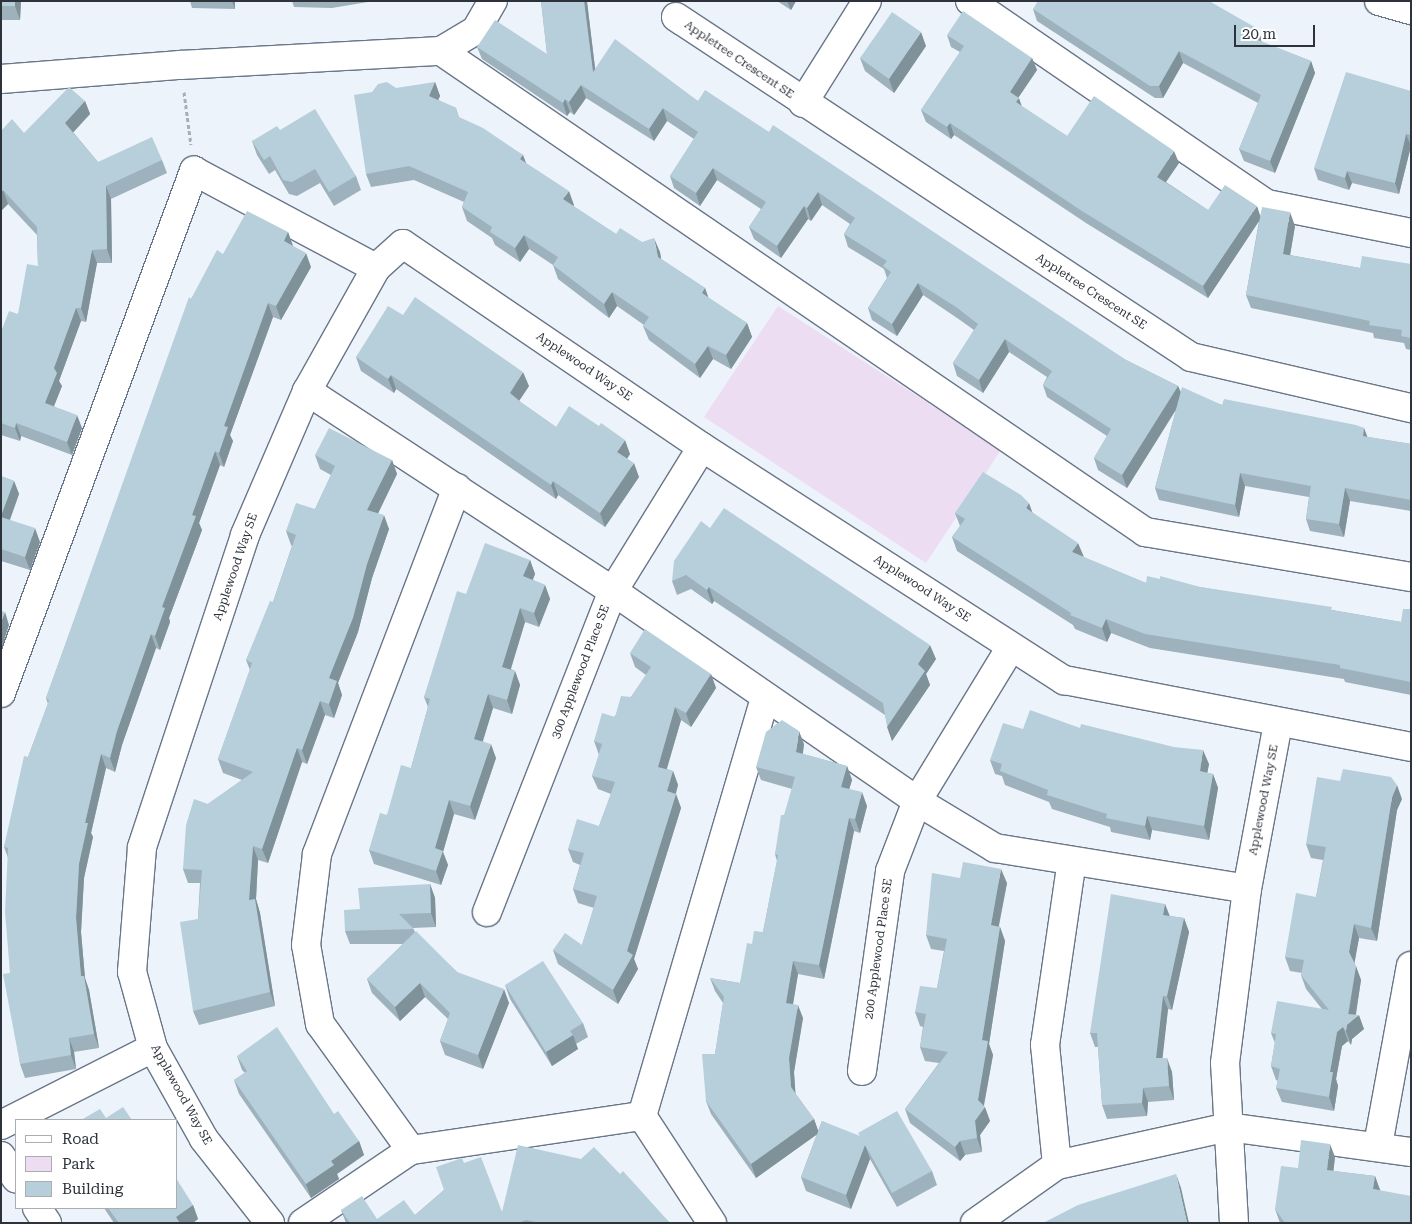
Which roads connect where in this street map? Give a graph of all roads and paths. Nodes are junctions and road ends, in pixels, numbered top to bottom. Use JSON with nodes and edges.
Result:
{"nodes":[{"id":1,"x":493,"y":1,"type":"edge"},
{"id":2,"x":867,"y":1,"type":"edge"},
{"id":3,"x":970,"y":1,"type":"edge"},
{"id":4,"x":1379,"y":1,"type":"edge"},
{"id":5,"x":1411,"y":10,"type":"edge"},
{"id":6,"x":676,"y":17,"type":"dead end"},
{"id":7,"x":441,"y":51,"type":"junction"},
{"id":8,"x":180,"y":65,"type":"junction"},
{"id":9,"x":1,"y":79,"type":"edge"},
{"id":10,"x":802,"y":103,"type":"junction"},
{"id":11,"x":194,"y":171,"type":"junction"},
{"id":12,"x":1411,"y":233,"type":"edge"},
{"id":13,"x":376,"y":268,"type":"junction"},
{"id":14,"x":307,"y":391,"type":"junction"},
{"id":15,"x":1411,"y":408,"type":"edge"},
{"id":16,"x":702,"y":447,"type":"junction"},
{"id":17,"x":457,"y":488,"type":"junction"},
{"id":18,"x":1411,"y":577,"type":"edge"},
{"id":19,"x":612,"y":591,"type":"junction"},
{"id":20,"x":1011,"y":647,"type":"junction"},
{"id":21,"x":1,"y":693,"type":"edge"},
{"id":22,"x":765,"y":698,"type":"junction"},
{"id":23,"x":1278,"y":724,"type":"junction"},
{"id":24,"x":1411,"y":747,"type":"edge"},
{"id":25,"x":917,"y":800,"type":"junction"},
{"id":26,"x":1072,"y":861,"type":"junction"},
{"id":27,"x":1247,"y":888,"type":"junction"},
{"id":28,"x":487,"y":912,"type":"dead end"},
{"id":29,"x":1411,"y":966,"type":"edge"},
{"id":30,"x":153,"y":1048,"type":"junction"},
{"id":31,"x":862,"y":1071,"type":"dead end"},
{"id":32,"x":642,"y":1116,"type":"junction"},
{"id":33,"x":1,"y":1125,"type":"edge"},
{"id":34,"x":1228,"y":1127,"type":"junction"},
{"id":35,"x":1378,"y":1145,"type":"junction"},
{"id":36,"x":411,"y":1150,"type":"junction"},
{"id":37,"x":1411,"y":1152,"type":"edge"},
{"id":38,"x":1,"y":1156,"type":"edge"},
{"id":39,"x":1057,"y":1165,"type":"junction"},
{"id":40,"x":15,"y":1177,"type":"edge"},
{"id":41,"x":38,"y":1209,"type":"edge"},
{"id":42,"x":47,"y":1223,"type":"edge"},
{"id":43,"x":270,"y":1223,"type":"edge"},
{"id":44,"x":303,"y":1223,"type":"edge"},
{"id":45,"x":712,"y":1223,"type":"edge"},
{"id":46,"x":975,"y":1223,"type":"edge"},
{"id":47,"x":1234,"y":1223,"type":"edge"}],
"edges":[{"from":1,"to":7,"type":"street"},
{"from":2,"to":10,"type":"street","name":"Appletree Crescent SE"},
{"from":3,"to":12,"type":"street"},
{"from":4,"to":5,"type":"street"},
{"from":6,"to":10,"type":"street","name":"Appletree Crescent SE"},
{"from":7,"to":8,"type":"street"},
{"from":7,"to":18,"type":"street"},
{"from":8,"to":9,"type":"street"},
{"from":8,"to":11,"type":"path"},
{"from":10,"to":15,"type":"street","name":"Appletree Crescent SE"},
{"from":11,"to":13,"type":"street"},
{"from":11,"to":21,"type":"street"},
{"from":13,"to":14,"type":"street","name":"Applewood Way SE"},
{"from":13,"to":16,"type":"street","name":"Applewood Way SE"},
{"from":14,"to":17,"type":"street"},
{"from":14,"to":30,"type":"street","name":"Applewood Way SE"},
{"from":16,"to":19,"type":"street","name":"300 Applewood Place SE"},
{"from":16,"to":20,"type":"street","name":"Applewood Way SE"},
{"from":17,"to":19,"type":"street"},
{"from":17,"to":36,"type":"street"},
{"from":19,"to":22,"type":"street"},
{"from":19,"to":28,"type":"street","name":"300 Applewood Place SE"},
{"from":20,"to":23,"type":"street","name":"Applewood Way SE"},
{"from":20,"to":25,"type":"street","name":"200 Applewood Place SE"},
{"from":22,"to":25,"type":"street"},
{"from":22,"to":32,"type":"street"},
{"from":23,"to":24,"type":"street"},
{"from":23,"to":27,"type":"street","name":"Applewood Way SE"},
{"from":25,"to":26,"type":"street"},
{"from":25,"to":31,"type":"street","name":"200 Applewood Place SE"},
{"from":26,"to":27,"type":"street"},
{"from":26,"to":39,"type":"street"},
{"from":27,"to":34,"type":"street","name":"Applewood Way SE"},
{"from":29,"to":35,"type":"street"},
{"from":30,"to":33,"type":"street"},
{"from":30,"to":43,"type":"street","name":"Applewood Way SE"},
{"from":32,"to":36,"type":"street"},
{"from":32,"to":45,"type":"street"},
{"from":34,"to":35,"type":"street"},
{"from":34,"to":39,"type":"street"},
{"from":34,"to":47,"type":"street","name":"Applewood Way SE"},
{"from":35,"to":37,"type":"street"},
{"from":36,"to":44,"type":"street"},
{"from":38,"to":40,"type":"street"},
{"from":39,"to":46,"type":"street"},
{"from":41,"to":42,"type":"street"}]}
